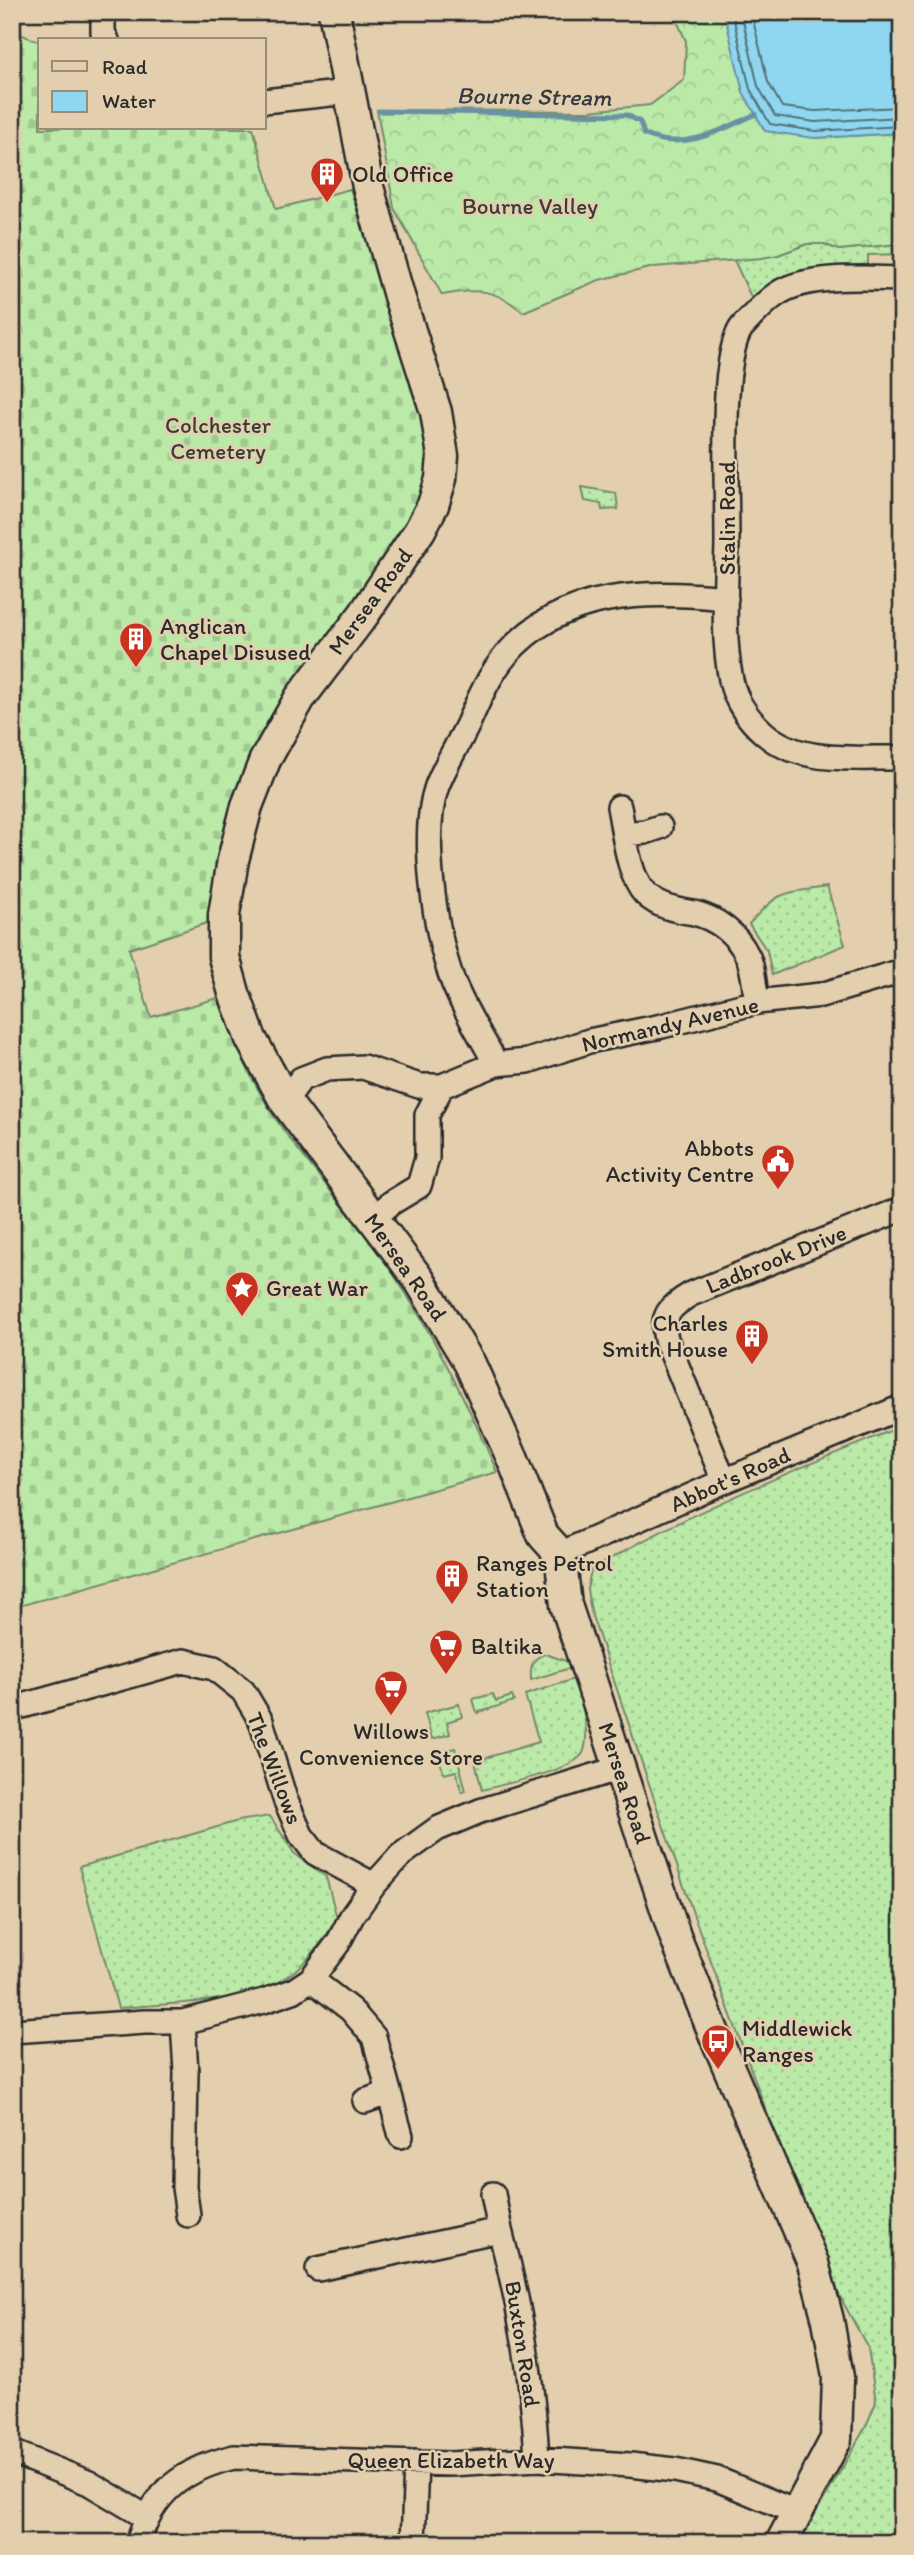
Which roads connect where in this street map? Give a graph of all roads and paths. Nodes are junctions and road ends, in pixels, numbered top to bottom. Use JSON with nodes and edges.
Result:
{"nodes":[{"id":1,"x":103,"y":12,"type":"edge"},
{"id":2,"x":334,"y":12,"type":"edge"},
{"id":3,"x":106,"y":38,"type":"edge"},
{"id":4,"x":349,"y":92,"type":"junction"},
{"id":5,"x":266,"y":101,"type":"edge"},
{"id":6,"x":902,"y":279,"type":"edge"},
{"id":7,"x":726,"y":598,"type":"junction"},
{"id":8,"x":902,"y":758,"type":"edge"},
{"id":9,"x":619,"y":807,"type":"dead end"},
{"id":10,"x":660,"y":827,"type":"dead end"},
{"id":11,"x":625,"y":834,"type":"junction"},
{"id":12,"x":902,"y":971,"type":"edge"},
{"id":13,"x":757,"y":1002,"type":"junction"},
{"id":14,"x":496,"y":1064,"type":"junction"},
{"id":15,"x":442,"y":1086,"type":"junction"},
{"id":16,"x":285,"y":1101,"type":"junction"},
{"id":17,"x":902,"y":1209,"type":"edge"},
{"id":18,"x":374,"y":1218,"type":"junction"},
{"id":19,"x":902,"y":1407,"type":"edge"},
{"id":20,"x":724,"y":1481,"type":"junction"},
{"id":21,"x":560,"y":1554,"type":"junction"},
{"id":22,"x":12,"y":1709,"type":"edge"},
{"id":23,"x":620,"y":1768,"type":"junction"},
{"id":24,"x":374,"y":1885,"type":"junction"},
{"id":25,"x":311,"y":1979,"type":"junction"},
{"id":26,"x":183,"y":2022,"type":"junction"},
{"id":27,"x":12,"y":2031,"type":"edge"},
{"id":28,"x":388,"y":2094,"type":"junction"},
{"id":29,"x":365,"y":2101,"type":"dead end"},
{"id":30,"x":401,"y":2136,"type":"dead end"},
{"id":31,"x":493,"y":2194,"type":"dead end"},
{"id":32,"x":188,"y":2215,"type":"dead end"},
{"id":33,"x":500,"y":2230,"type":"junction"},
{"id":34,"x":318,"y":2269,"type":"dead end"},
{"id":35,"x":12,"y":2452,"type":"edge"},
{"id":36,"x":537,"y":2459,"type":"junction"},
{"id":37,"x":416,"y":2462,"type":"junction"},
{"id":38,"x":798,"y":2513,"type":"junction"},
{"id":39,"x":146,"y":2517,"type":"junction"},
{"id":40,"x":138,"y":2543,"type":"edge"},
{"id":41,"x":413,"y":2543,"type":"edge"},
{"id":42,"x":781,"y":2543,"type":"edge"}],
"edges":[{"from":1,"to":3,"type":"street"},
{"from":2,"to":4,"type":"main road","name":"Mersea Road"},
{"from":4,"to":5,"type":"street"},
{"from":4,"to":16,"type":"main road","name":"Mersea Road"},
{"from":6,"to":7,"type":"street","name":"Stalin Road"},
{"from":7,"to":8,"type":"street","name":"Stalin Road"},
{"from":7,"to":14,"type":"street"},
{"from":9,"to":11,"type":"street"},
{"from":10,"to":11,"type":"street"},
{"from":11,"to":13,"type":"street"},
{"from":12,"to":13,"type":"street","name":"Normandy Avenue"},
{"from":13,"to":14,"type":"street","name":"Normandy Avenue"},
{"from":14,"to":15,"type":"street","name":"Normandy Avenue"},
{"from":15,"to":16,"type":"street","name":"Normandy Avenue"},
{"from":15,"to":18,"type":"street"},
{"from":16,"to":18,"type":"main road","name":"Mersea Road"},
{"from":17,"to":20,"type":"street","name":"Ladbrook Drive"},
{"from":18,"to":21,"type":"main road","name":"Mersea Road"},
{"from":19,"to":20,"type":"street","name":"Abbot's Road"},
{"from":20,"to":21,"type":"street","name":"Abbot's Road"},
{"from":21,"to":23,"type":"main road","name":"Mersea Road"},
{"from":22,"to":24,"type":"street","name":"The Willows"},
{"from":23,"to":24,"type":"street"},
{"from":23,"to":38,"type":"main road","name":"Mersea Road"},
{"from":24,"to":25,"type":"street"},
{"from":25,"to":26,"type":"street"},
{"from":25,"to":28,"type":"street"},
{"from":26,"to":27,"type":"street"},
{"from":26,"to":32,"type":"street"},
{"from":28,"to":29,"type":"street"},
{"from":28,"to":30,"type":"street"},
{"from":31,"to":33,"type":"street","name":"Buxton Road"},
{"from":33,"to":34,"type":"street"},
{"from":33,"to":36,"type":"street","name":"Buxton Road"},
{"from":35,"to":39,"type":"street"},
{"from":36,"to":37,"type":"street","name":"Queen Elizabeth Way"},
{"from":36,"to":38,"type":"street","name":"Queen Elizabeth Way"},
{"from":37,"to":39,"type":"street","name":"Queen Elizabeth Way"},
{"from":37,"to":41,"type":"street"},
{"from":38,"to":42,"type":"main road","name":"Mersea Road"},
{"from":39,"to":40,"type":"street","name":"Queen Elizabeth Way"}]}
